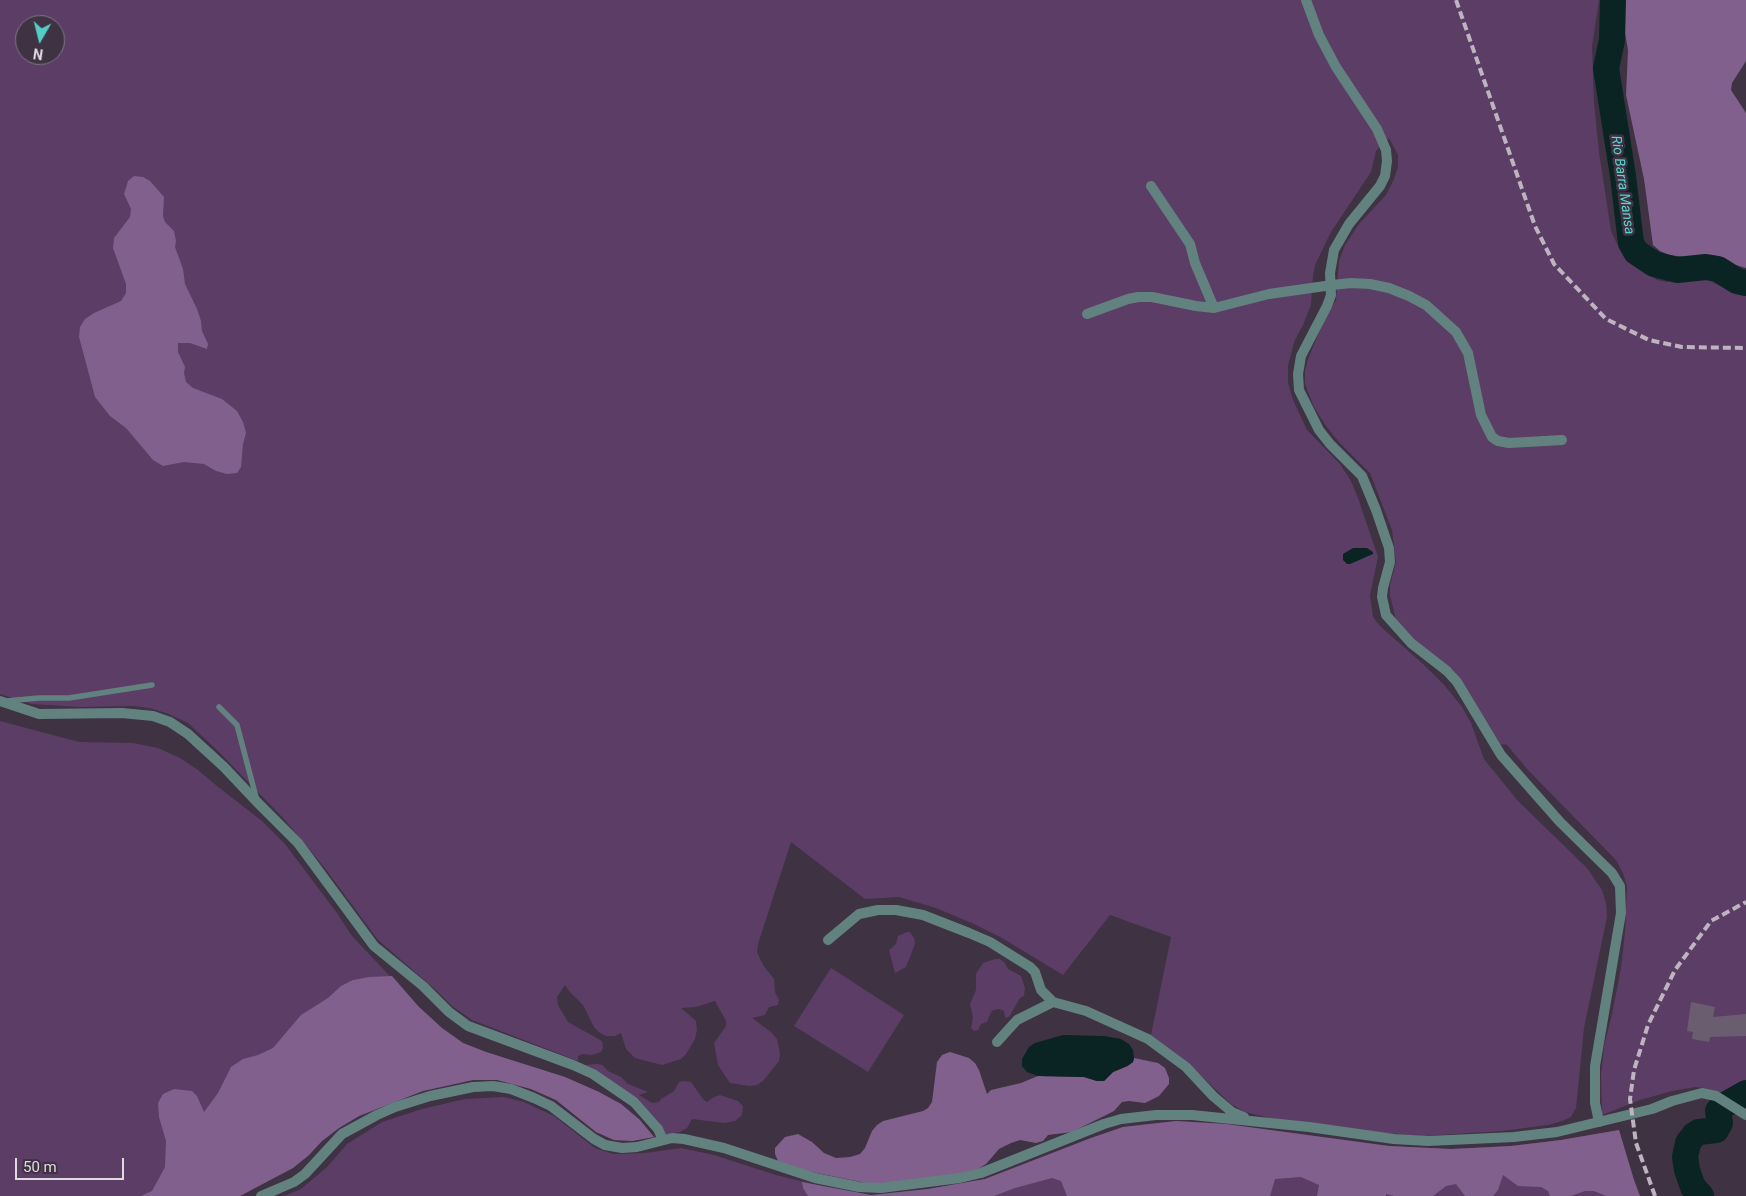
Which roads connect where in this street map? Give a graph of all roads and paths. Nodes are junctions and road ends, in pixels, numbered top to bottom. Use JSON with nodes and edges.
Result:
{"nodes":[{"id":1,"x":1306,"y":0,"type":"edge"},
{"id":2,"x":1151,"y":186,"type":"dead end"},
{"id":3,"x":1332,"y":285,"type":"junction"},
{"id":4,"x":1214,"y":308,"type":"junction"},
{"id":5,"x":1087,"y":314,"type":"dead end"},
{"id":6,"x":1562,"y":440,"type":"dead end"},
{"id":7,"x":152,"y":685,"type":"dead end"},
{"id":8,"x":1,"y":701,"type":"edge"},
{"id":9,"x":219,"y":707,"type":"dead end"},
{"id":10,"x":258,"y":803,"type":"junction"},
{"id":11,"x":828,"y":940,"type":"dead end"},
{"id":12,"x":1053,"y":1002,"type":"junction"},
{"id":13,"x":997,"y":1042,"type":"dead end"},
{"id":14,"x":1746,"y":1115,"type":"edge"},
{"id":15,"x":1254,"y":1121,"type":"junction"},
{"id":16,"x":1600,"y":1122,"type":"junction"},
{"id":17,"x":664,"y":1140,"type":"junction"},
{"id":18,"x":261,"y":1196,"type":"edge"}],
"edges":[{"from":1,"to":3,"type":"street"},
{"from":2,"to":4,"type":"street"},
{"from":3,"to":4,"type":"street"},
{"from":3,"to":6,"type":"street"},
{"from":3,"to":16,"type":"street"},
{"from":4,"to":5,"type":"street"},
{"from":7,"to":8,"type":"lane"},
{"from":8,"to":10,"type":"street"},
{"from":9,"to":10,"type":"lane"},
{"from":10,"to":17,"type":"street"},
{"from":11,"to":12,"type":"street"},
{"from":12,"to":13,"type":"street"},
{"from":12,"to":15,"type":"street"},
{"from":14,"to":16,"type":"street"},
{"from":15,"to":16,"type":"street"},
{"from":15,"to":17,"type":"street"},
{"from":17,"to":18,"type":"street"}]}
